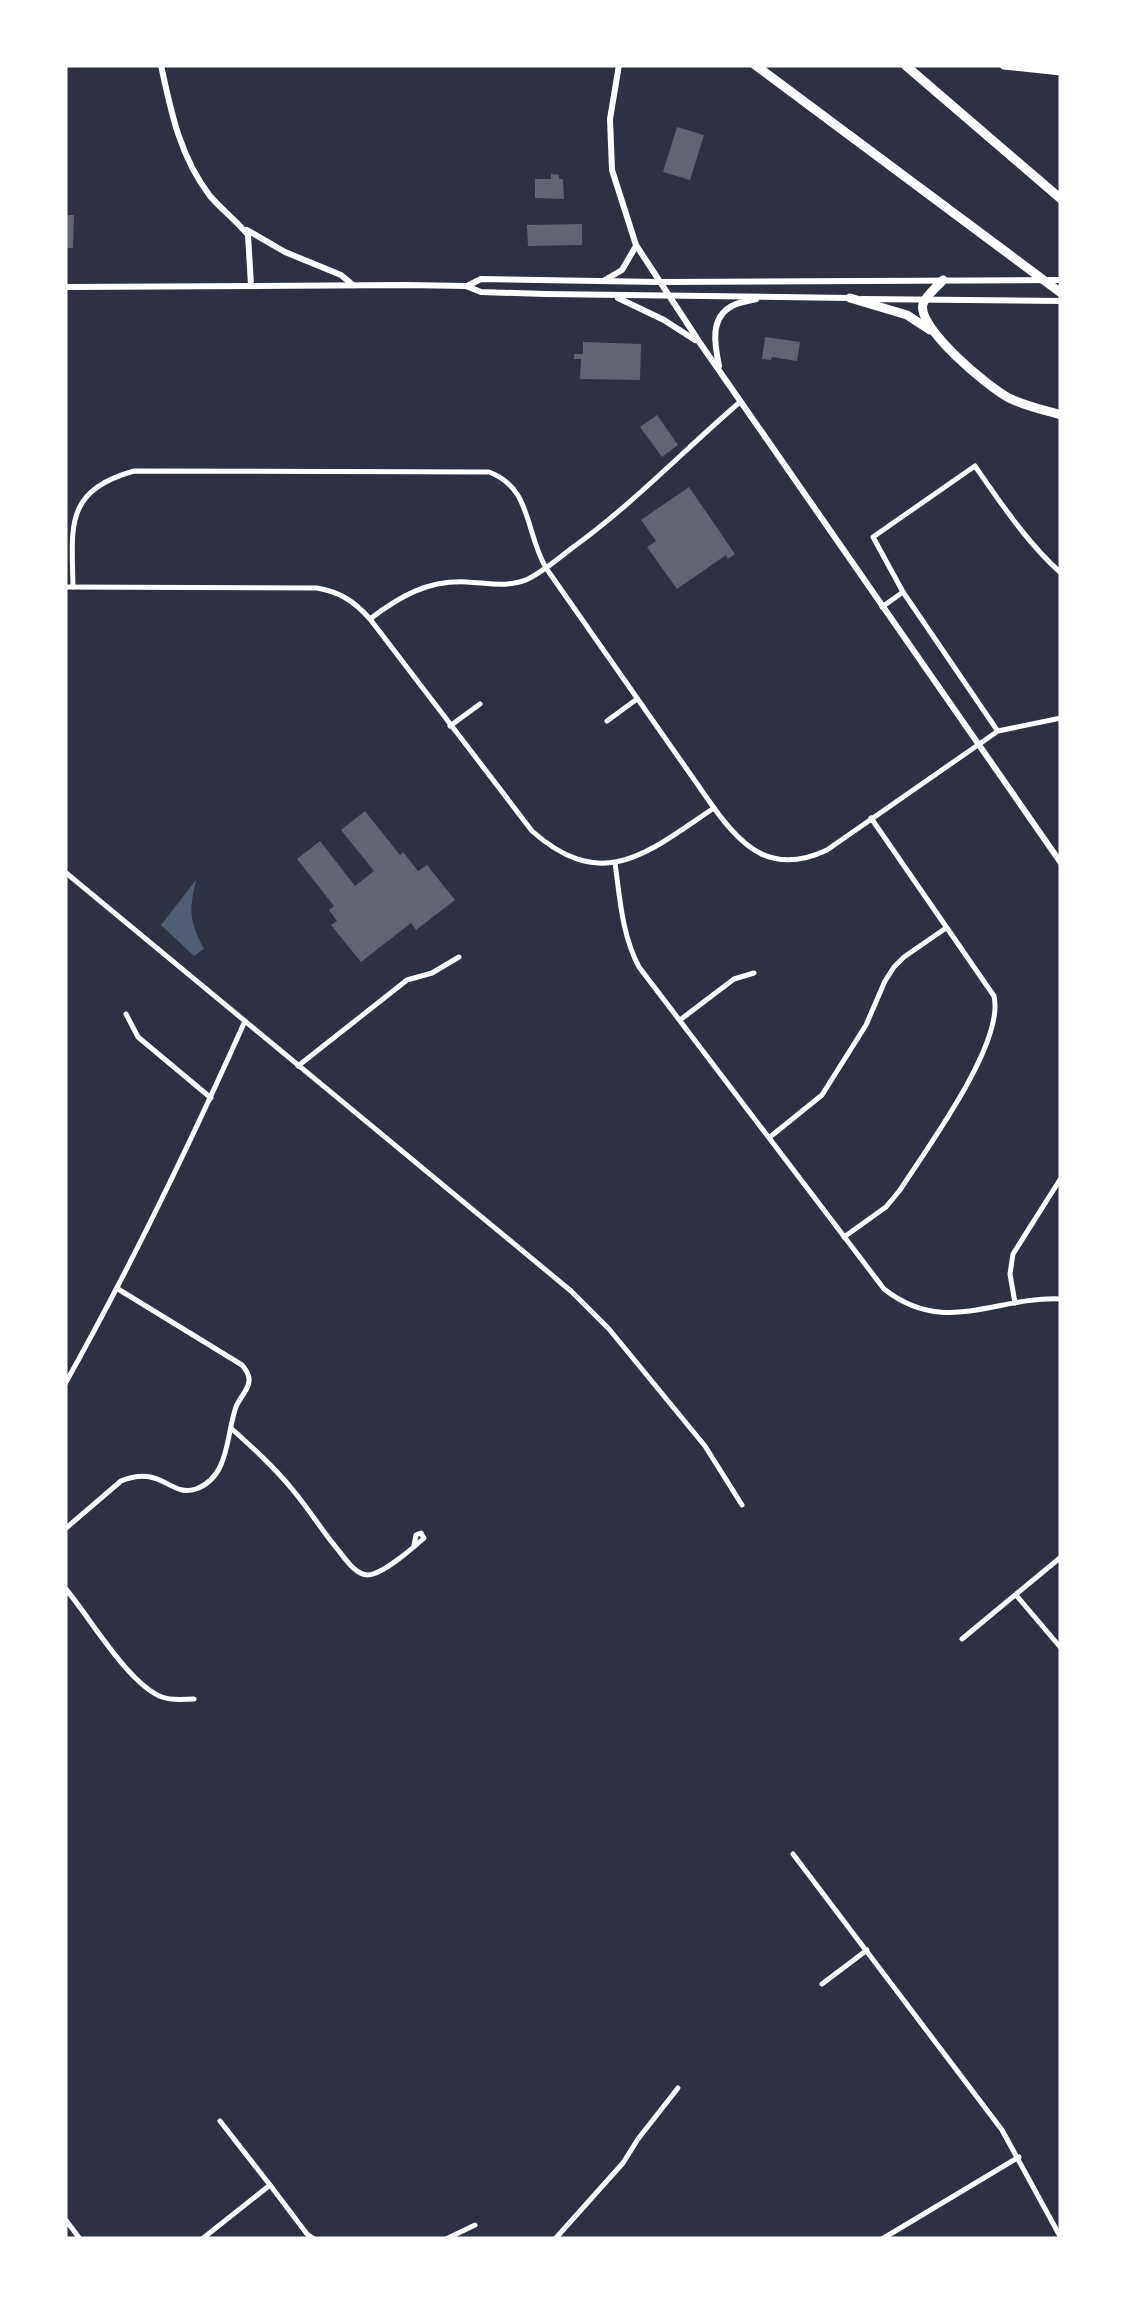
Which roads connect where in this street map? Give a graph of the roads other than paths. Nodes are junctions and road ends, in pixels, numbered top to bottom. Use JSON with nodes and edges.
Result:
{"nodes":[{"id":1,"x":162,"y":65,"type":"edge"},
{"id":2,"x":619,"y":65,"type":"edge"},
{"id":3,"x":755,"y":65,"type":"edge"},
{"id":4,"x":905,"y":65,"type":"edge"},
{"id":5,"x":1004,"y":65,"type":"edge"},
{"id":6,"x":1061,"y":71,"type":"edge"},
{"id":7,"x":1061,"y":199,"type":"edge"},
{"id":8,"x":242,"y":227,"type":"junction"},
{"id":9,"x":636,"y":244,"type":"junction"},
{"id":10,"x":943,"y":280,"type":"junction"},
{"id":11,"x":1061,"y":280,"type":"edge"},
{"id":12,"x":602,"y":281,"type":"junction"},
{"id":13,"x":659,"y":282,"type":"junction"},
{"id":14,"x":250,"y":284,"type":"junction"},
{"id":15,"x":353,"y":285,"type":"junction"},
{"id":16,"x":466,"y":286,"type":"junction"},
{"id":17,"x":65,"y":287,"type":"edge"},
{"id":18,"x":1061,"y":293,"type":"edge"},
{"id":19,"x":612,"y":295,"type":"junction"},
{"id":20,"x":668,"y":296,"type":"junction"},
{"id":21,"x":764,"y":297,"type":"junction"},
{"id":22,"x":850,"y":298,"type":"junction"},
{"id":23,"x":924,"y":300,"type":"junction"},
{"id":24,"x":1061,"y":301,"type":"edge"},
{"id":25,"x":935,"y":333,"type":"junction"},
{"id":26,"x":700,"y":343,"type":"junction"},
{"id":27,"x":720,"y":372,"type":"junction"},
{"id":28,"x":740,"y":402,"type":"junction"},
{"id":29,"x":1061,"y":415,"type":"edge"},
{"id":30,"x":546,"y":568,"type":"junction"},
{"id":31,"x":1061,"y":573,"type":"edge"},
{"id":32,"x":69,"y":587,"type":"edge"},
{"id":33,"x":903,"y":592,"type":"junction"},
{"id":34,"x":882,"y":607,"type":"junction"},
{"id":35,"x":370,"y":619,"type":"junction"},
{"id":36,"x":637,"y":699,"type":"junction"},
{"id":37,"x":480,"y":704,"type":"dead end"},
{"id":38,"x":1061,"y":718,"type":"edge"},
{"id":39,"x":606,"y":720,"type":"dead end"},
{"id":40,"x":450,"y":726,"type":"junction"},
{"id":41,"x":998,"y":731,"type":"junction"},
{"id":42,"x":978,"y":745,"type":"junction"},
{"id":43,"x":714,"y":808,"type":"junction"},
{"id":44,"x":871,"y":818,"type":"junction"},
{"id":45,"x":615,"y":863,"type":"junction"},
{"id":46,"x":1061,"y":863,"type":"edge"},
{"id":47,"x":65,"y":872,"type":"edge"},
{"id":48,"x":946,"y":928,"type":"junction"},
{"id":49,"x":459,"y":957,"type":"dead end"},
{"id":50,"x":754,"y":973,"type":"dead end"},
{"id":51,"x":126,"y":1014,"type":"dead end"},
{"id":52,"x":680,"y":1020,"type":"junction"},
{"id":53,"x":245,"y":1021,"type":"junction"},
{"id":54,"x":298,"y":1066,"type":"junction"},
{"id":55,"x":211,"y":1098,"type":"junction"},
{"id":56,"x":770,"y":1137,"type":"junction"},
{"id":57,"x":1061,"y":1178,"type":"edge"},
{"id":58,"x":844,"y":1236,"type":"junction"},
{"id":59,"x":118,"y":1289,"type":"junction"},
{"id":60,"x":1061,"y":1299,"type":"edge"},
{"id":61,"x":1015,"y":1303,"type":"junction"},
{"id":62,"x":65,"y":1384,"type":"edge"},
{"id":63,"x":232,"y":1429,"type":"junction"},
{"id":64,"x":742,"y":1505,"type":"dead end"},
{"id":65,"x":65,"y":1529,"type":"edge"},
{"id":66,"x":414,"y":1545,"type":"dead end"},
{"id":67,"x":1061,"y":1557,"type":"edge"},
{"id":68,"x":65,"y":1588,"type":"edge"},
{"id":69,"x":1016,"y":1595,"type":"junction"},
{"id":70,"x":962,"y":1639,"type":"dead end"},
{"id":71,"x":1061,"y":1648,"type":"edge"},
{"id":72,"x":194,"y":1699,"type":"dead end"},
{"id":73,"x":793,"y":1854,"type":"dead end"},
{"id":74,"x":866,"y":1950,"type":"junction"},
{"id":75,"x":822,"y":1984,"type":"dead end"},
{"id":76,"x":678,"y":2088,"type":"dead end"},
{"id":77,"x":220,"y":2121,"type":"dead end"},
{"id":78,"x":1019,"y":2157,"type":"junction"},
{"id":79,"x":270,"y":2185,"type":"junction"},
{"id":80,"x":65,"y":2219,"type":"edge"},
{"id":81,"x":474,"y":2225,"type":"dead end"},
{"id":82,"x":1061,"y":2238,"type":"edge"},
{"id":83,"x":80,"y":2239,"type":"edge"},
{"id":84,"x":202,"y":2239,"type":"edge"},
{"id":85,"x":314,"y":2239,"type":"edge"},
{"id":86,"x":446,"y":2239,"type":"edge"},
{"id":87,"x":555,"y":2239,"type":"edge"},
{"id":88,"x":882,"y":2239,"type":"edge"}],
"edges":[{"from":1,"to":8,"type":"main road"},
{"from":2,"to":9,"type":"main road"},
{"from":3,"to":18,"type":"highway"},
{"from":4,"to":7,"type":"highway"},
{"from":5,"to":6,"type":"highway"},
{"from":8,"to":14,"type":"main road"},
{"from":8,"to":15,"type":"main road"},
{"from":9,"to":12,"type":"main road"},
{"from":9,"to":13,"type":"main road"},
{"from":10,"to":11,"type":"main road"},
{"from":10,"to":13,"type":"main road"},
{"from":10,"to":23,"type":"highway"},
{"from":12,"to":13,"type":"main road"},
{"from":12,"to":16,"type":"main road"},
{"from":13,"to":20,"type":"main road"},
{"from":14,"to":15,"type":"main road"},
{"from":14,"to":17,"type":"main road"},
{"from":15,"to":16,"type":"main road"},
{"from":16,"to":19,"type":"main road"},
{"from":19,"to":20,"type":"main road"},
{"from":19,"to":26,"type":"main road"},
{"from":20,"to":21,"type":"main road"},
{"from":20,"to":26,"type":"main road"},
{"from":21,"to":22,"type":"main road"},
{"from":21,"to":27,"type":"main road"},
{"from":22,"to":23,"type":"main road"},
{"from":22,"to":25,"type":"highway"},
{"from":23,"to":24,"type":"main road"},
{"from":23,"to":25,"type":"highway"},
{"from":25,"to":29,"type":"highway"},
{"from":26,"to":27,"type":"main road"},
{"from":27,"to":28,"type":"main road"},
{"from":28,"to":30,"type":"street"},
{"from":28,"to":34,"type":"main road"},
{"from":30,"to":32,"type":"street"},
{"from":30,"to":35,"type":"street"},
{"from":30,"to":36,"type":"street"},
{"from":31,"to":33,"type":"street"},
{"from":32,"to":35,"type":"street"},
{"from":33,"to":34,"type":"street"},
{"from":33,"to":41,"type":"street"},
{"from":34,"to":42,"type":"main road"},
{"from":35,"to":40,"type":"street"},
{"from":36,"to":39,"type":"street"},
{"from":36,"to":43,"type":"street"},
{"from":37,"to":40,"type":"street"},
{"from":38,"to":41,"type":"street"},
{"from":40,"to":45,"type":"street"},
{"from":41,"to":42,"type":"street"},
{"from":42,"to":44,"type":"street"},
{"from":42,"to":46,"type":"main road"},
{"from":43,"to":44,"type":"street"},
{"from":43,"to":45,"type":"street"},
{"from":44,"to":48,"type":"street"},
{"from":45,"to":52,"type":"street"},
{"from":47,"to":53,"type":"street"},
{"from":48,"to":56,"type":"street"},
{"from":48,"to":58,"type":"street"},
{"from":49,"to":54,"type":"street"},
{"from":50,"to":52,"type":"street"},
{"from":51,"to":55,"type":"street"},
{"from":52,"to":56,"type":"street"},
{"from":53,"to":54,"type":"street"},
{"from":53,"to":55,"type":"street"},
{"from":54,"to":64,"type":"street"},
{"from":55,"to":59,"type":"street"},
{"from":56,"to":58,"type":"street"},
{"from":57,"to":61,"type":"street"},
{"from":58,"to":61,"type":"street"},
{"from":59,"to":62,"type":"street"},
{"from":59,"to":63,"type":"street"},
{"from":60,"to":61,"type":"street"},
{"from":63,"to":65,"type":"street"},
{"from":63,"to":66,"type":"street"},
{"from":67,"to":69,"type":"street"},
{"from":68,"to":72,"type":"street"},
{"from":69,"to":70,"type":"street"},
{"from":69,"to":71,"type":"street"},
{"from":73,"to":74,"type":"street"},
{"from":74,"to":75,"type":"street"},
{"from":74,"to":78,"type":"street"},
{"from":76,"to":87,"type":"street"},
{"from":77,"to":79,"type":"street"},
{"from":78,"to":82,"type":"street"},
{"from":78,"to":88,"type":"street"},
{"from":79,"to":84,"type":"street"},
{"from":79,"to":85,"type":"street"},
{"from":80,"to":83,"type":"street"},
{"from":81,"to":86,"type":"street"}]}
